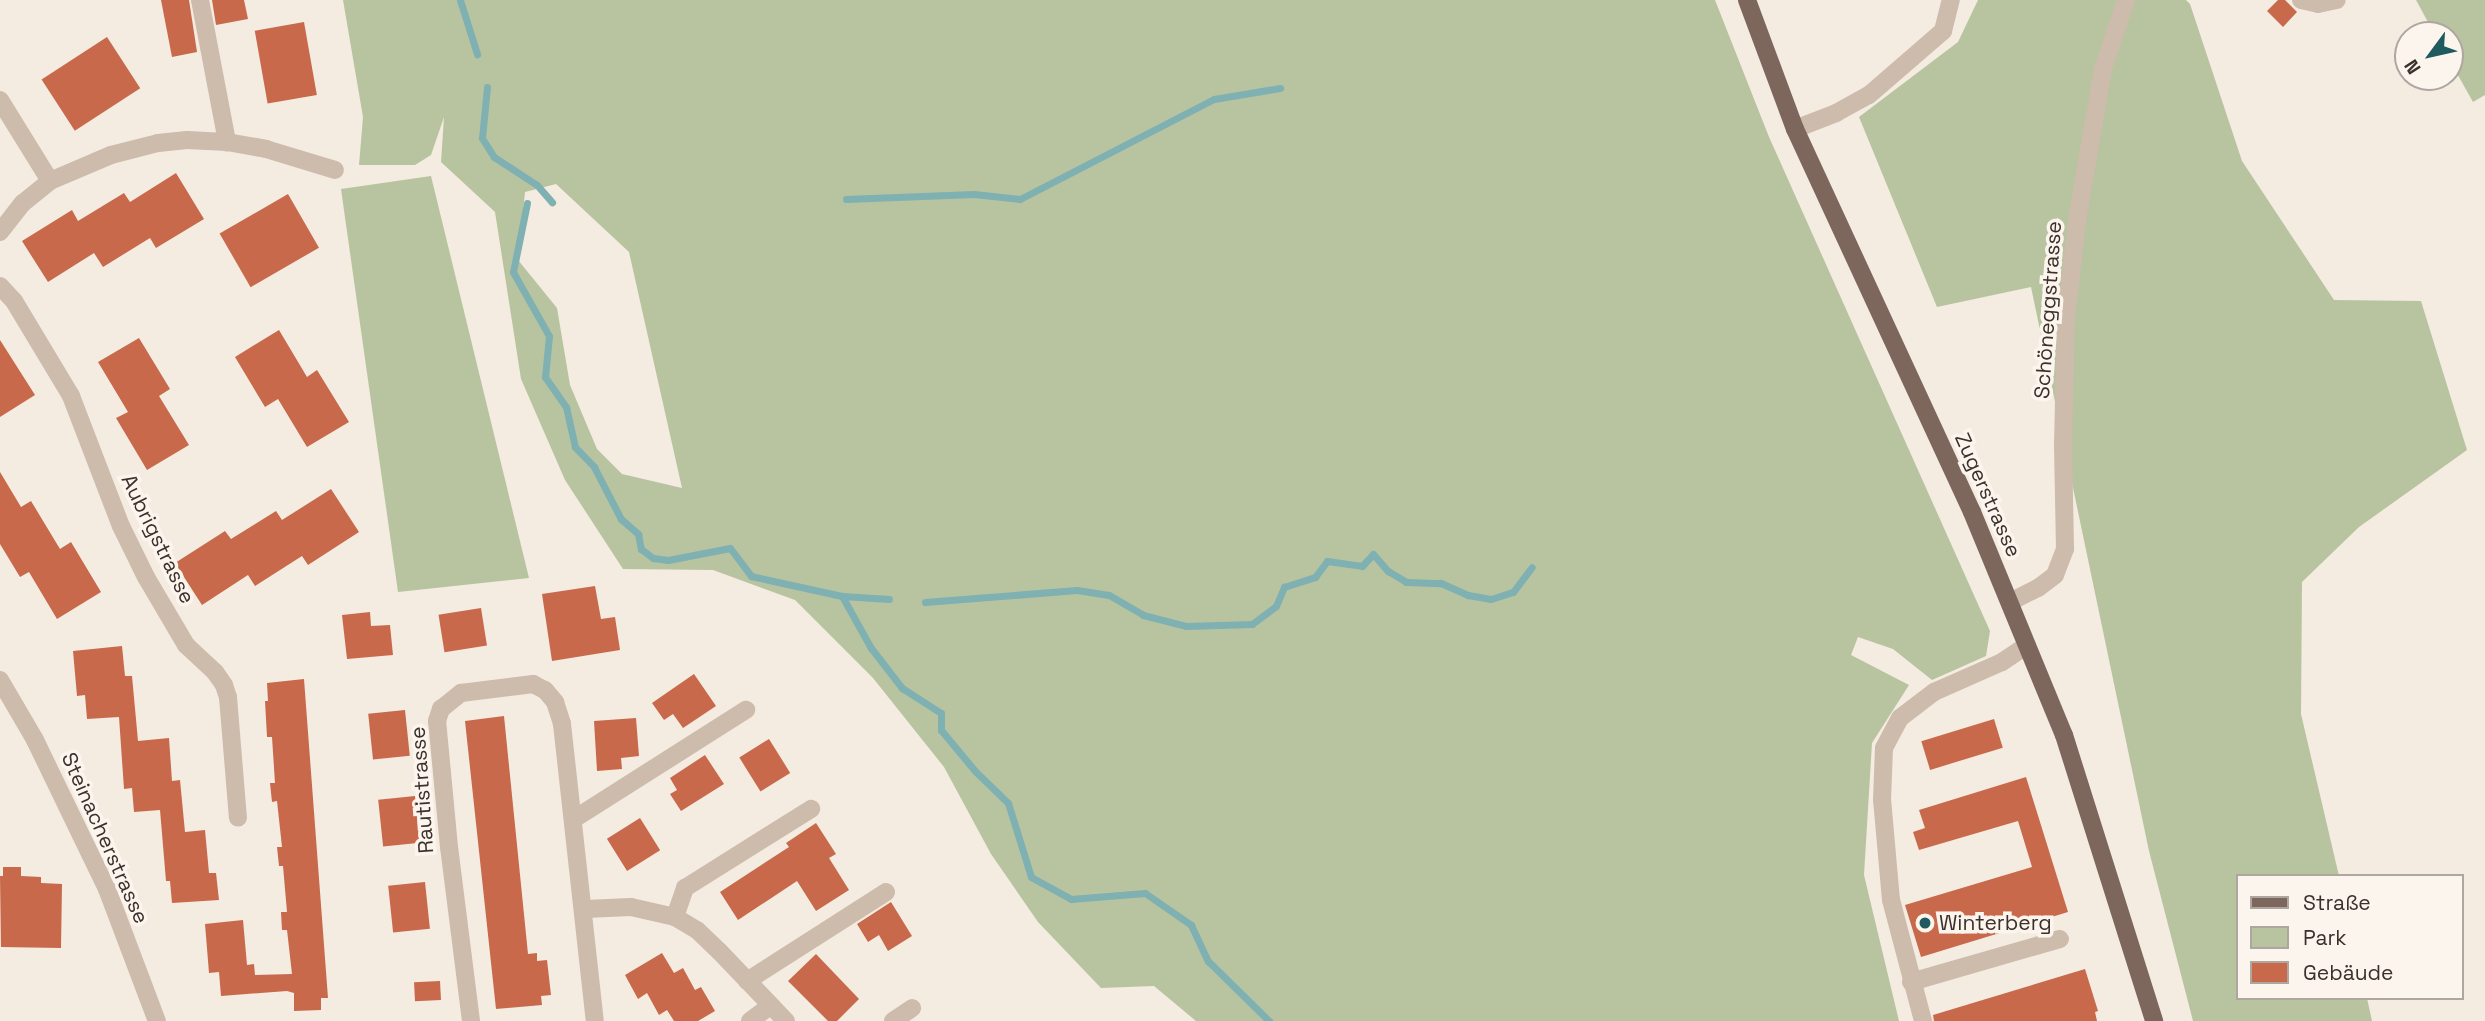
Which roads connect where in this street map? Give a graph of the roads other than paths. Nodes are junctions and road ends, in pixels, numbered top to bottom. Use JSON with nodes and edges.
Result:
{"nodes":[{"id":1,"x":200,"y":0,"type":"edge"},
{"id":2,"x":1747,"y":0,"type":"edge"},
{"id":3,"x":1951,"y":0,"type":"edge"},
{"id":4,"x":2126,"y":0,"type":"edge"},
{"id":5,"x":2301,"y":0,"type":"edge"},
{"id":6,"x":2337,"y":0,"type":"edge"},
{"id":7,"x":0,"y":100,"type":"edge"},
{"id":8,"x":1795,"y":129,"type":"junction"},
{"id":9,"x":228,"y":142,"type":"junction"},
{"id":10,"x":335,"y":170,"type":"dead end"},
{"id":11,"x":50,"y":181,"type":"junction"},
{"id":12,"x":0,"y":232,"type":"edge"},
{"id":13,"x":0,"y":286,"type":"edge"},
{"id":14,"x":2010,"y":601,"type":"junction"},
{"id":15,"x":2027,"y":645,"type":"junction"},
{"id":16,"x":0,"y":680,"type":"edge"},
{"id":17,"x":746,"y":710,"type":"dead end"},
{"id":18,"x":811,"y":809,"type":"dead end"},
{"id":19,"x":238,"y":818,"type":"dead end"},
{"id":20,"x":573,"y":819,"type":"junction"},
{"id":21,"x":886,"y":892,"type":"dead end"},
{"id":22,"x":585,"y":909,"type":"junction"},
{"id":23,"x":675,"y":917,"type":"junction"},
{"id":24,"x":2060,"y":939,"type":"dead end"},
{"id":25,"x":747,"y":981,"type":"junction"},
{"id":26,"x":1911,"y":982,"type":"junction"},
{"id":27,"x":771,"y":1005,"type":"junction"},
{"id":28,"x":912,"y":1008,"type":"dead end"},
{"id":29,"x":157,"y":1021,"type":"edge"},
{"id":30,"x":471,"y":1021,"type":"edge"},
{"id":31,"x":595,"y":1021,"type":"edge"},
{"id":32,"x":750,"y":1021,"type":"edge"},
{"id":33,"x":786,"y":1021,"type":"edge"},
{"id":34,"x":893,"y":1021,"type":"edge"},
{"id":35,"x":1923,"y":1021,"type":"edge"},
{"id":36,"x":2154,"y":1021,"type":"edge"}],
"edges":[{"from":1,"to":9,"type":"street"},
{"from":2,"to":8,"type":"main road","name":"Zugerstrasse"},
{"from":3,"to":8,"type":"street"},
{"from":4,"to":14,"type":"street","name":"Schöneggstrasse"},
{"from":5,"to":6,"type":"street"},
{"from":7,"to":11,"type":"street"},
{"from":8,"to":14,"type":"main road","name":"Zugerstrasse"},
{"from":9,"to":10,"type":"street"},
{"from":9,"to":11,"type":"street"},
{"from":11,"to":12,"type":"street"},
{"from":13,"to":19,"type":"street","name":"Aubrigstrasse"},
{"from":14,"to":15,"type":"main road","name":"Zugerstrasse"},
{"from":15,"to":26,"type":"street"},
{"from":15,"to":36,"type":"main road","name":"Zugerstrasse"},
{"from":16,"to":29,"type":"street","name":"Steinacherstrasse"},
{"from":17,"to":20,"type":"street"},
{"from":18,"to":23,"type":"street"},
{"from":20,"to":22,"type":"street","name":"Rautistrasse"},
{"from":20,"to":30,"type":"street","name":"Rautistrasse"},
{"from":21,"to":25,"type":"street"},
{"from":22,"to":23,"type":"street"},
{"from":22,"to":31,"type":"street","name":"Rautistrasse"},
{"from":23,"to":25,"type":"street"},
{"from":24,"to":26,"type":"street"},
{"from":25,"to":27,"type":"street"},
{"from":26,"to":35,"type":"street"},
{"from":27,"to":32,"type":"street"},
{"from":27,"to":33,"type":"street"},
{"from":28,"to":34,"type":"street"}]}
